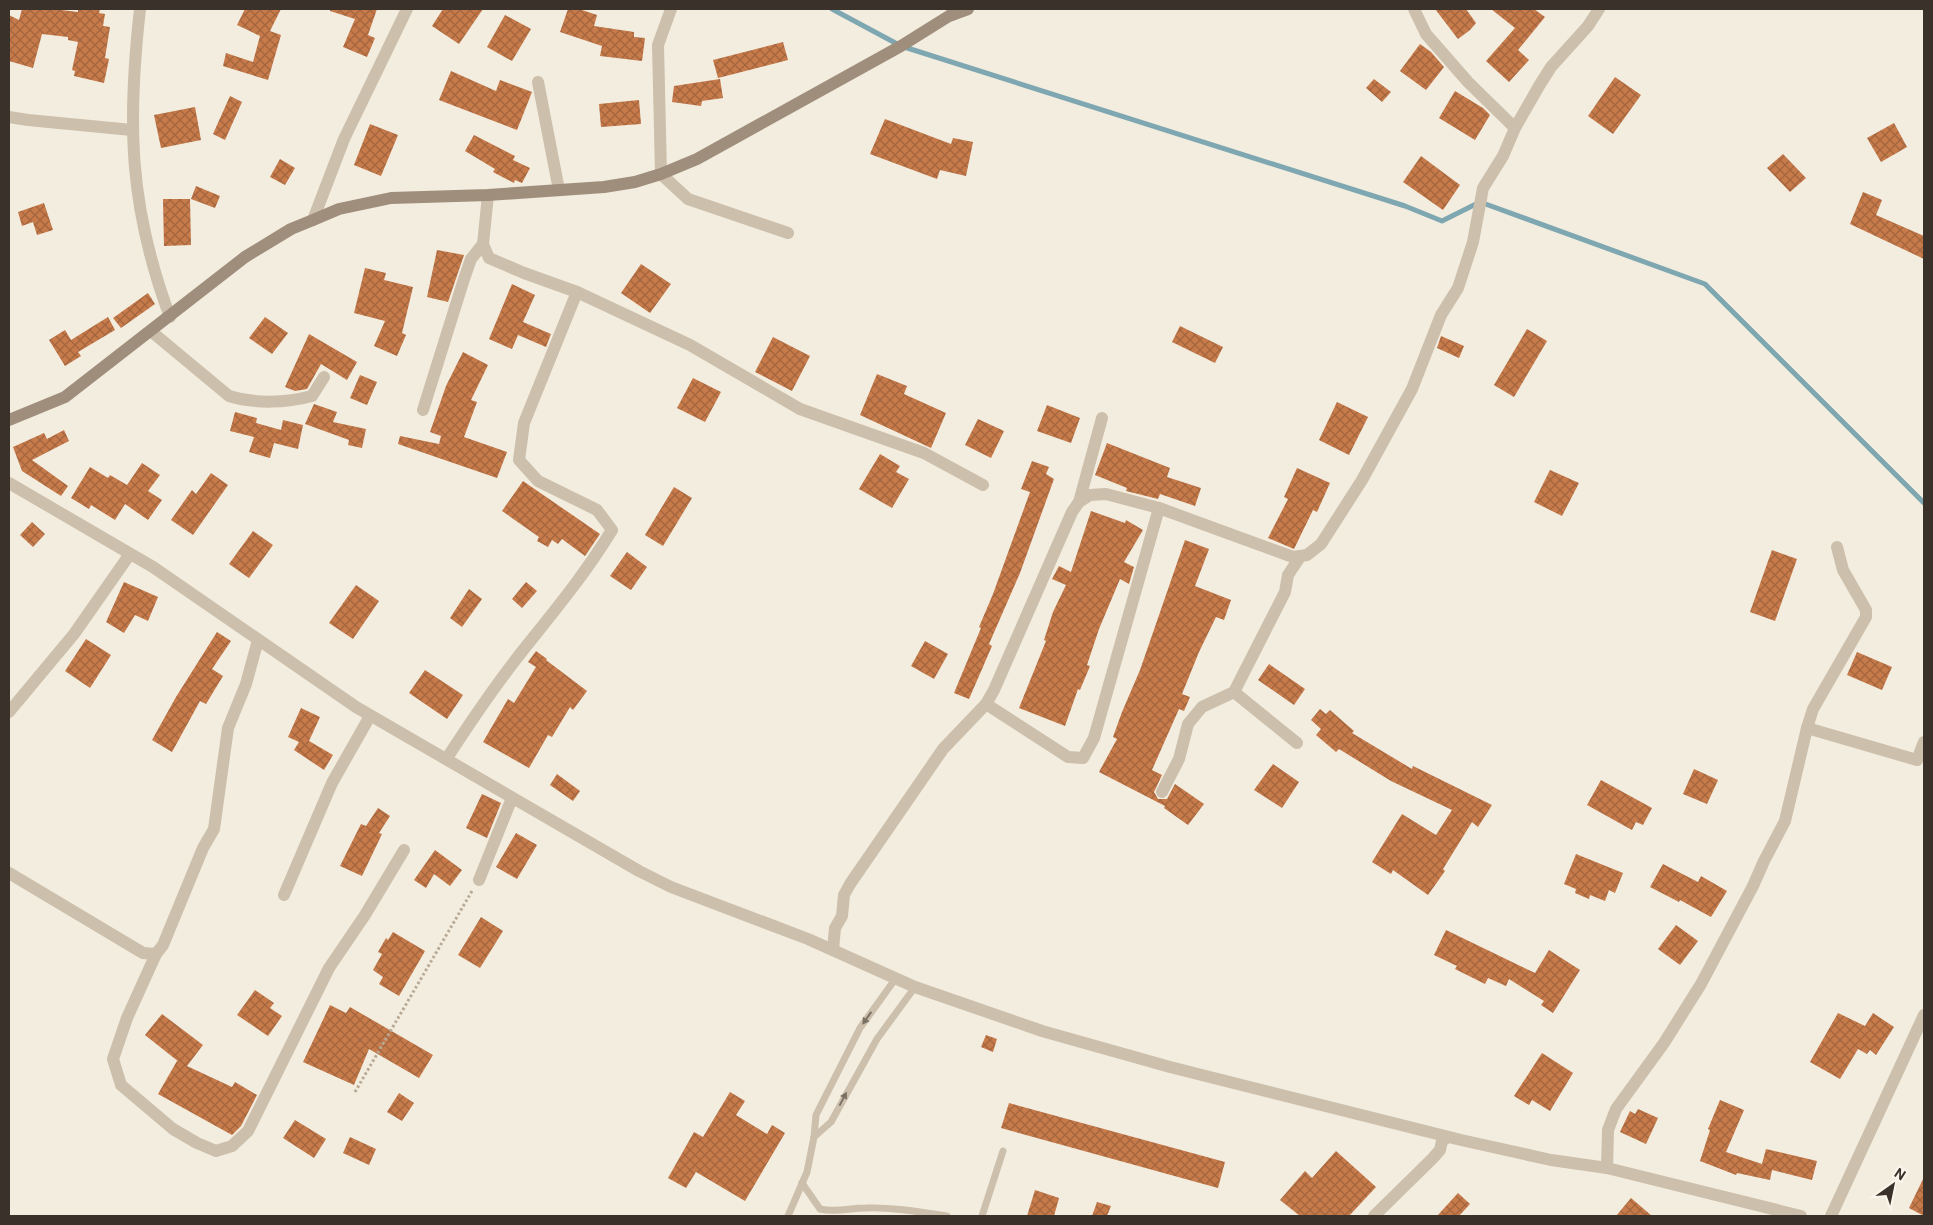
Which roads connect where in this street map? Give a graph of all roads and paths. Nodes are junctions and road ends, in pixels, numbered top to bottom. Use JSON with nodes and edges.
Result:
{"nodes":[{"id":1,"x":140,"y":9,"type":"edge"},
{"id":2,"x":407,"y":9,"type":"edge"},
{"id":3,"x":671,"y":9,"type":"edge"},
{"id":4,"x":968,"y":9,"type":"edge"},
{"id":5,"x":1414,"y":9,"type":"edge"},
{"id":6,"x":1599,"y":9,"type":"edge"},
{"id":7,"x":948,"y":12,"type":"edge"},
{"id":8,"x":538,"y":82,"type":"dead end"},
{"id":9,"x":9,"y":117,"type":"edge"},
{"id":10,"x":1515,"y":128,"type":"junction"},
{"id":11,"x":132,"y":130,"type":"junction"},
{"id":12,"x":661,"y":174,"type":"junction"},
{"id":13,"x":559,"y":190,"type":"junction"},
{"id":14,"x":488,"y":195,"type":"junction"},
{"id":15,"x":312,"y":220,"type":"junction"},
{"id":16,"x":788,"y":233,"type":"dead end"},
{"id":17,"x":483,"y":244,"type":"junction"},
{"id":18,"x":576,"y":292,"type":"junction"},
{"id":19,"x":170,"y":317,"type":"junction"},
{"id":20,"x":152,"y":332,"type":"junction"},
{"id":21,"x":324,"y":377,"type":"dead end"},
{"id":22,"x":423,"y":410,"type":"dead end"},
{"id":23,"x":1102,"y":418,"type":"dead end"},
{"id":24,"x":9,"y":420,"type":"edge"},
{"id":25,"x":9,"y":483,"type":"edge"},
{"id":26,"x":983,"y":485,"type":"dead end"},
{"id":27,"x":1080,"y":502,"type":"junction"},
{"id":28,"x":1159,"y":508,"type":"junction"},
{"id":29,"x":1837,"y":547,"type":"dead end"},
{"id":30,"x":130,"y":554,"type":"junction"},
{"id":31,"x":1300,"y":556,"type":"junction"},
{"id":32,"x":258,"y":640,"type":"junction"},
{"id":33,"x":1234,"y":692,"type":"junction"},
{"id":34,"x":986,"y":704,"type":"junction"},
{"id":35,"x":9,"y":712,"type":"edge"},
{"id":36,"x":370,"y":716,"type":"junction"},
{"id":37,"x":1806,"y":728,"type":"junction"},
{"id":38,"x":1924,"y":742,"type":"edge"},
{"id":39,"x":1297,"y":744,"type":"dead end"},
{"id":40,"x":447,"y":758,"type":"junction"},
{"id":41,"x":1162,"y":792,"type":"dead end"},
{"id":42,"x":512,"y":798,"type":"junction"},
{"id":43,"x":404,"y":850,"type":"dead end"},
{"id":44,"x":9,"y":873,"type":"edge"},
{"id":45,"x":479,"y":880,"type":"joint"},
{"id":46,"x":284,"y":895,"type":"dead end"},
{"id":47,"x":833,"y":950,"type":"junction"},
{"id":48,"x":156,"y":954,"type":"junction"},
{"id":49,"x":896,"y":978,"type":"junction"},
{"id":50,"x":916,"y":987,"type":"junction"},
{"id":51,"x":1924,"y":1015,"type":"edge"},
{"id":52,"x":355,"y":1092,"type":"dead end"},
{"id":53,"x":814,"y":1137,"type":"junction"},
{"id":54,"x":1448,"y":1137,"type":"junction"},
{"id":55,"x":1003,"y":1151,"type":"dead end"},
{"id":56,"x":1607,"y":1168,"type":"junction"},
{"id":57,"x":802,"y":1183,"type":"junction"},
{"id":58,"x":788,"y":1216,"type":"edge"},
{"id":59,"x":947,"y":1216,"type":"edge"},
{"id":60,"x":982,"y":1216,"type":"edge"},
{"id":61,"x":1374,"y":1216,"type":"edge"},
{"id":62,"x":1801,"y":1216,"type":"edge"},
{"id":63,"x":1831,"y":1216,"type":"edge"}],
"edges":[{"from":1,"to":11,"type":"street"},
{"from":2,"to":15,"type":"street"},
{"from":3,"to":12,"type":"street"},
{"from":4,"to":7,"type":"main road"},
{"from":5,"to":10,"type":"street"},
{"from":6,"to":10,"type":"street"},
{"from":7,"to":12,"type":"main road"},
{"from":8,"to":13,"type":"street"},
{"from":9,"to":11,"type":"street"},
{"from":10,"to":31,"type":"street"},
{"from":11,"to":19,"type":"street"},
{"from":12,"to":13,"type":"main road"},
{"from":12,"to":16,"type":"street"},
{"from":13,"to":14,"type":"main road"},
{"from":14,"to":15,"type":"main road"},
{"from":14,"to":17,"type":"street"},
{"from":15,"to":19,"type":"main road"},
{"from":17,"to":18,"type":"street"},
{"from":17,"to":22,"type":"street"},
{"from":18,"to":26,"type":"street"},
{"from":18,"to":40,"type":"street"},
{"from":19,"to":20,"type":"main road"},
{"from":20,"to":21,"type":"street"},
{"from":20,"to":24,"type":"main road"},
{"from":23,"to":27,"type":"street"},
{"from":25,"to":30,"type":"street"},
{"from":27,"to":28,"type":"street"},
{"from":27,"to":34,"type":"street"},
{"from":28,"to":31,"type":"street"},
{"from":28,"to":34,"type":"street"},
{"from":29,"to":37,"type":"street"},
{"from":30,"to":32,"type":"street"},
{"from":30,"to":35,"type":"street"},
{"from":31,"to":33,"type":"street"},
{"from":32,"to":36,"type":"street"},
{"from":32,"to":48,"type":"street"},
{"from":33,"to":39,"type":"street"},
{"from":33,"to":41,"type":"street"},
{"from":34,"to":47,"type":"street"},
{"from":36,"to":40,"type":"street"},
{"from":36,"to":46,"type":"street"},
{"from":37,"to":38,"type":"street"},
{"from":37,"to":56,"type":"street"},
{"from":40,"to":42,"type":"street"},
{"from":42,"to":45,"type":"street"},
{"from":42,"to":47,"type":"street"},
{"from":43,"to":48,"type":"street"},
{"from":44,"to":48,"type":"street"},
{"from":45,"to":52,"type":"path"},
{"from":47,"to":49,"type":"street"},
{"from":49,"to":50,"type":"street"},
{"from":49,"to":53,"type":"lane","one_way":true},
{"from":53,"to":50,"type":"lane","one_way":true},
{"from":50,"to":54,"type":"street"},
{"from":51,"to":63,"type":"street"},
{"from":53,"to":57,"type":"lane"},
{"from":54,"to":56,"type":"street"},
{"from":54,"to":61,"type":"street"},
{"from":55,"to":60,"type":"lane"},
{"from":56,"to":62,"type":"street"},
{"from":57,"to":58,"type":"lane"},
{"from":57,"to":59,"type":"lane"}]}
